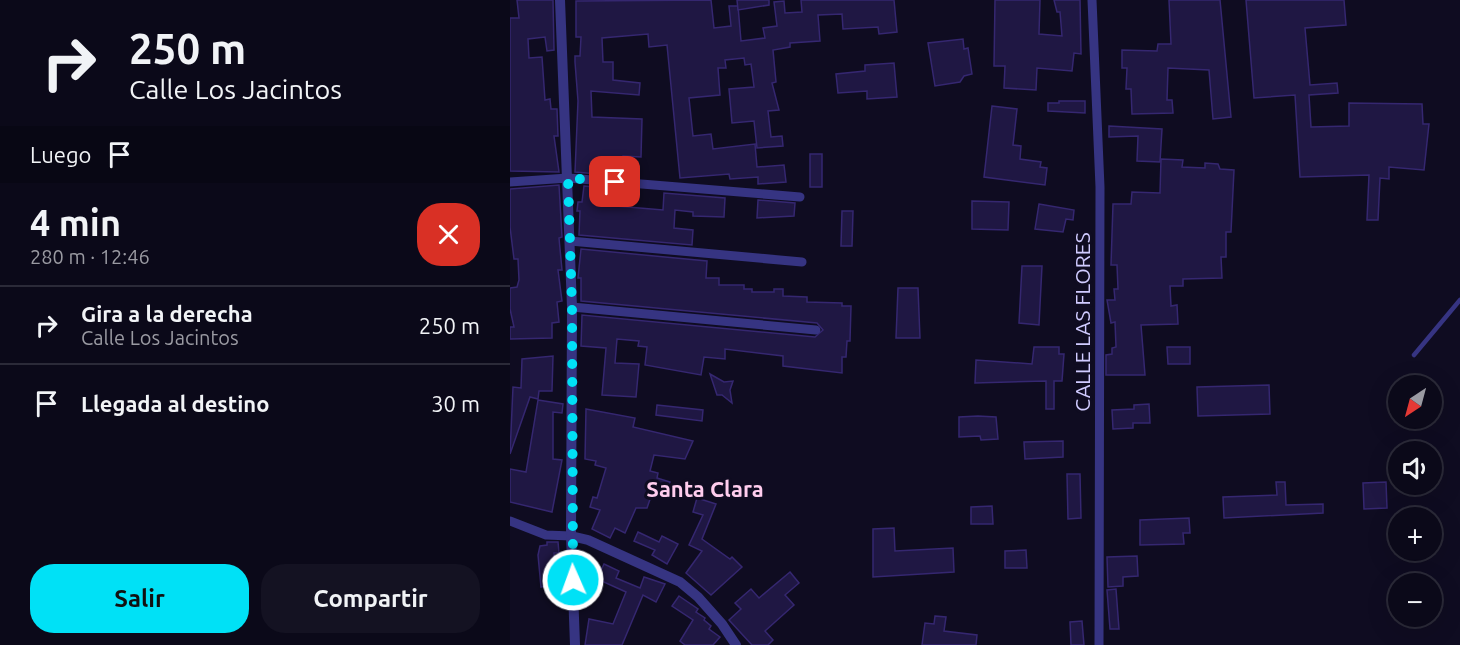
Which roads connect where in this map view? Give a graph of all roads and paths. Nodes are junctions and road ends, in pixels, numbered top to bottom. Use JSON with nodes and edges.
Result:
{"nodes":[{"id":1,"x":560,"y":0,"type":"edge"},
{"id":2,"x":1092,"y":0,"type":"edge"},
{"id":3,"x":568,"y":178,"type":"junction"},
{"id":4,"x":510,"y":182,"type":"edge"},
{"id":5,"x":800,"y":197,"type":"dead end"},
{"id":6,"x":570,"y":241,"type":"junction"},
{"id":7,"x":802,"y":262,"type":"dead end"},
{"id":8,"x":1460,"y":300,"type":"edge"},
{"id":9,"x":572,"y":307,"type":"junction"},
{"id":10,"x":816,"y":330,"type":"dead end"},
{"id":11,"x":1414,"y":355,"type":"dead end"},
{"id":12,"x":510,"y":521,"type":"edge"},
{"id":13,"x":571,"y":536,"type":"junction"},
{"id":14,"x":574,"y":645,"type":"edge"},
{"id":15,"x":735,"y":645,"type":"edge"},
{"id":16,"x":1099,"y":645,"type":"edge"}],
"edges":[{"from":1,"to":3,"type":"street"},
{"from":2,"to":16,"type":"street","name":"CALLE LAS FLORES"},
{"from":3,"to":4,"type":"street"},
{"from":3,"to":5,"type":"street"},
{"from":3,"to":6,"type":"street"},
{"from":6,"to":7,"type":"street"},
{"from":6,"to":9,"type":"street"},
{"from":8,"to":11,"type":"lane"},
{"from":9,"to":10,"type":"street"},
{"from":9,"to":13,"type":"street"},
{"from":12,"to":13,"type":"street"},
{"from":13,"to":14,"type":"street"},
{"from":13,"to":15,"type":"street"}]}
